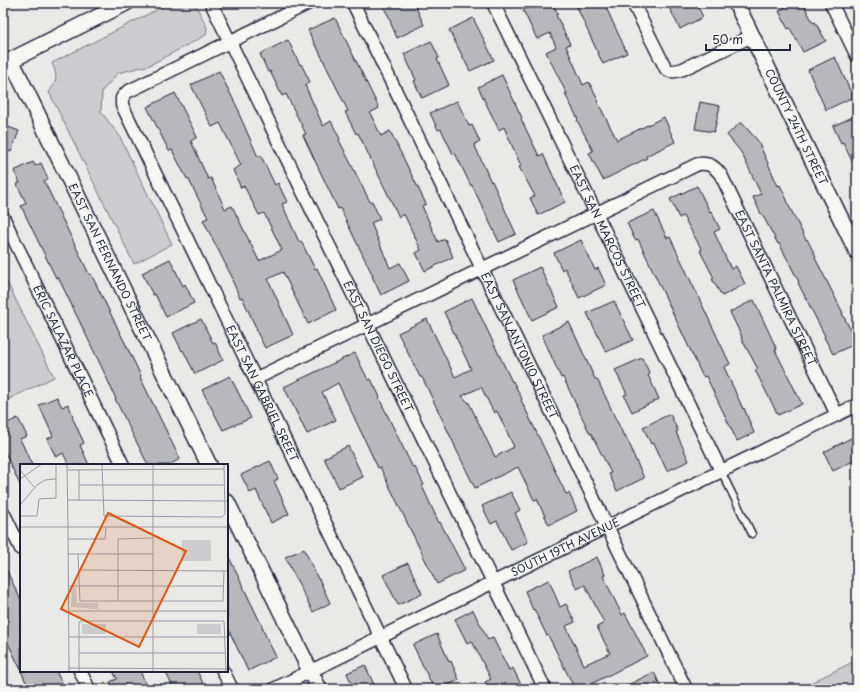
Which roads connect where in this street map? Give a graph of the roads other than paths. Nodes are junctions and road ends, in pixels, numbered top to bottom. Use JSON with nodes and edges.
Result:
{"nodes":[{"id":1,"x":126,"y":3,"type":"edge"},
{"id":2,"x":211,"y":3,"type":"edge"},
{"id":3,"x":309,"y":3,"type":"edge"},
{"id":4,"x":353,"y":3,"type":"edge"},
{"id":5,"x":492,"y":3,"type":"edge"},
{"id":6,"x":633,"y":3,"type":"edge"},
{"id":7,"x":736,"y":3,"type":"edge"},
{"id":8,"x":831,"y":3,"type":"edge"},
{"id":9,"x":752,"y":36,"type":"junction"},
{"id":10,"x":230,"y":42,"type":"junction"},
{"id":11,"x":857,"y":56,"type":"edge"},
{"id":12,"x":7,"y":62,"type":"edge"},
{"id":13,"x":596,"y":214,"type":"junction"},
{"id":14,"x":3,"y":217,"type":"edge"},
{"id":15,"x":857,"y":252,"type":"edge"},
{"id":16,"x":482,"y":269,"type":"junction"},
{"id":17,"x":368,"y":324,"type":"junction"},
{"id":18,"x":254,"y":379,"type":"junction"},
{"id":19,"x":857,"y":405,"type":"edge"},
{"id":20,"x":837,"y":415,"type":"junction"},
{"id":21,"x":123,"y":464,"type":"edge"},
{"id":22,"x":208,"y":464,"type":"edge"},
{"id":23,"x":721,"y":472,"type":"junction"},
{"id":24,"x":228,"y":504,"type":"edge"},
{"id":25,"x":3,"y":512,"type":"edge"},
{"id":26,"x":607,"y":527,"type":"junction"},
{"id":27,"x":752,"y":534,"type":"dead end"},
{"id":28,"x":20,"y":548,"type":"edge"},
{"id":29,"x":493,"y":582,"type":"junction"},
{"id":30,"x":381,"y":637,"type":"junction"},
{"id":31,"x":80,"y":672,"type":"edge"},
{"id":32,"x":224,"y":672,"type":"edge"},
{"id":33,"x":310,"y":672,"type":"junction"},
{"id":34,"x":89,"y":689,"type":"edge"},
{"id":35,"x":232,"y":689,"type":"edge"},
{"id":36,"x":274,"y":689,"type":"edge"},
{"id":37,"x":319,"y":689,"type":"edge"},
{"id":38,"x":406,"y":689,"type":"edge"},
{"id":39,"x":545,"y":689,"type":"edge"},
{"id":40,"x":686,"y":689,"type":"edge"}],
"edges":[{"from":1,"to":12,"type":"street"},
{"from":2,"to":10,"type":"street","name":"EAST SAN DIEGO STREET"},
{"from":3,"to":10,"type":"street"},
{"from":4,"to":16,"type":"street","name":"EAST SAN ANTONIO STREET"},
{"from":5,"to":13,"type":"street","name":"EAST SAN MARCOS STREET"},
{"from":6,"to":9,"type":"street"},
{"from":7,"to":9,"type":"street","name":"COUNTY 24TH STREET"},
{"from":8,"to":11,"type":"street"},
{"from":9,"to":15,"type":"street","name":"COUNTY 24TH STREET"},
{"from":10,"to":17,"type":"street","name":"EAST SAN DIEGO STREET"},
{"from":10,"to":18,"type":"street","name":"EAST SAN GABRIEL SREET"},
{"from":12,"to":22,"type":"street","name":"EAST SAN FERNANDO STREET"},
{"from":13,"to":16,"type":"street"},
{"from":13,"to":20,"type":"street","name":"EAST SANTA PALMIRA STREET"},
{"from":13,"to":23,"type":"street","name":"EAST SAN MARCOS STREET"},
{"from":14,"to":21,"type":"street","name":"ERIC SALAZAR PLACE"},
{"from":16,"to":17,"type":"street"},
{"from":16,"to":26,"type":"street","name":"EAST SAN ANTONIO STREET"},
{"from":17,"to":18,"type":"street"},
{"from":17,"to":29,"type":"street","name":"EAST SAN DIEGO STREET"},
{"from":18,"to":30,"type":"street","name":"EAST SAN GABRIEL SREET"},
{"from":19,"to":20,"type":"street","name":"SOUTH 19TH AVENUE"},
{"from":20,"to":23,"type":"street","name":"SOUTH 19TH AVENUE"},
{"from":23,"to":26,"type":"street","name":"SOUTH 19TH AVENUE"},
{"from":23,"to":27,"type":"lane"},
{"from":24,"to":33,"type":"street"},
{"from":25,"to":28,"type":"street"},
{"from":26,"to":29,"type":"street","name":"SOUTH 19TH AVENUE"},
{"from":26,"to":40,"type":"street","name":"EAST SAN ANTONIO STREET"},
{"from":29,"to":30,"type":"street","name":"SOUTH 19TH AVENUE"},
{"from":29,"to":39,"type":"street","name":"EAST SAN DIEGO STREET"},
{"from":30,"to":33,"type":"street","name":"SOUTH 19TH AVENUE"},
{"from":30,"to":38,"type":"street","name":"EAST SAN GABRIEL SREET"},
{"from":31,"to":34,"type":"street"},
{"from":32,"to":35,"type":"street"},
{"from":33,"to":36,"type":"street","name":"SOUTH 19TH AVENUE"},
{"from":33,"to":37,"type":"street"}]}
